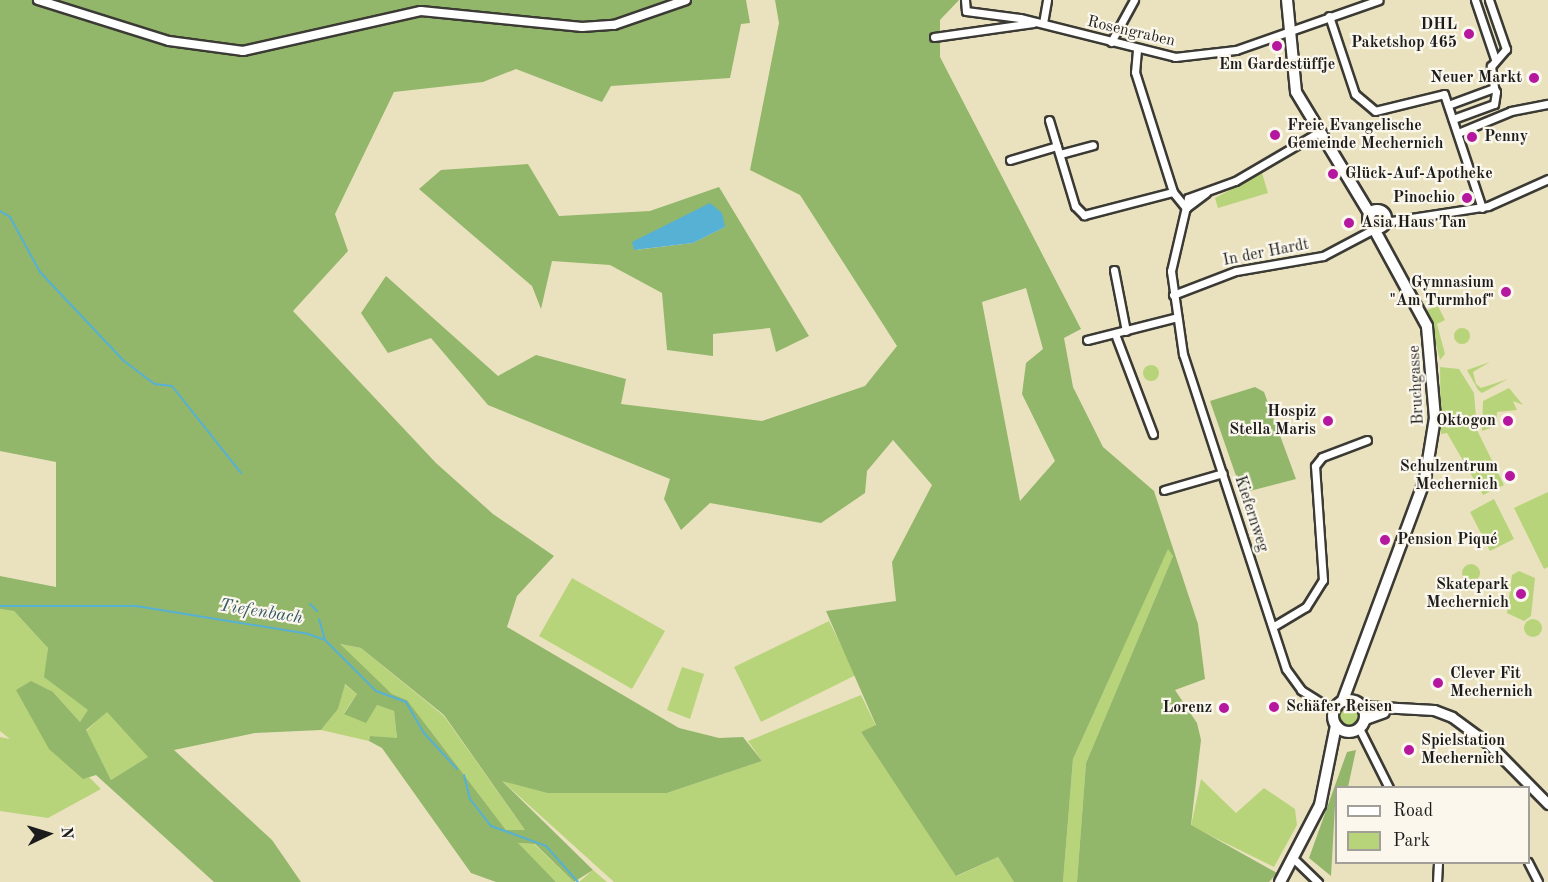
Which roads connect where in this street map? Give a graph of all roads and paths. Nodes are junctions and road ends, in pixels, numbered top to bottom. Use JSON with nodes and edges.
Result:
{"nodes":[{"id":1,"x":38,"y":0,"type":"edge"},
{"id":2,"x":686,"y":0,"type":"edge"},
{"id":3,"x":965,"y":0,"type":"edge"},
{"id":4,"x":1047,"y":0,"type":"edge"},
{"id":5,"x":1134,"y":0,"type":"edge"},
{"id":6,"x":1287,"y":0,"type":"edge"},
{"id":7,"x":1379,"y":0,"type":"edge"},
{"id":8,"x":1475,"y":0,"type":"edge"},
{"id":9,"x":1489,"y":0,"type":"edge"},
{"id":10,"x":1329,"y":16,"type":"junction"},
{"id":11,"x":1040,"y":23,"type":"junction"},
{"id":12,"x":1288,"y":31,"type":"junction"},
{"id":13,"x":934,"y":36,"type":"dead end"},
{"id":14,"x":1111,"y":42,"type":"junction"},
{"id":15,"x":1137,"y":50,"type":"junction"},
{"id":16,"x":1495,"y":59,"type":"junction"},
{"id":17,"x":1494,"y":88,"type":"junction"},
{"id":18,"x":1548,"y":104,"type":"edge"},
{"id":19,"x":1448,"y":105,"type":"junction"},
{"id":20,"x":1453,"y":119,"type":"junction"},
{"id":21,"x":1048,"y":120,"type":"dead end"},
{"id":22,"x":1319,"y":132,"type":"junction"},
{"id":23,"x":1458,"y":133,"type":"junction"},
{"id":24,"x":1093,"y":145,"type":"dead end"},
{"id":25,"x":1057,"y":146,"type":"junction"},
{"id":26,"x":1060,"y":154,"type":"junction"},
{"id":27,"x":1010,"y":160,"type":"dead end"},
{"id":28,"x":1548,"y":179,"type":"edge"},
{"id":29,"x":1173,"y":192,"type":"junction"},
{"id":30,"x":1186,"y":208,"type":"junction"},
{"id":31,"x":1482,"y":208,"type":"junction"},
{"id":32,"x":1378,"y":226,"type":"junction"},
{"id":33,"x":1114,"y":270,"type":"dead end"},
{"id":34,"x":1173,"y":295,"type":"junction"},
{"id":35,"x":1174,"y":318,"type":"junction"},
{"id":36,"x":1126,"y":331,"type":"junction"},
{"id":37,"x":1115,"y":334,"type":"junction"},
{"id":38,"x":1087,"y":340,"type":"dead end"},
{"id":39,"x":1153,"y":434,"type":"dead end"},
{"id":40,"x":1367,"y":440,"type":"dead end"},
{"id":41,"x":1223,"y":473,"type":"junction"},
{"id":42,"x":1164,"y":490,"type":"dead end"},
{"id":43,"x":1274,"y":626,"type":"junction"},
{"id":44,"x":1361,"y":658,"type":"junction"},
{"id":45,"x":1342,"y":700,"type":"junction"},
{"id":46,"x":1359,"y":703,"type":"junction"},
{"id":47,"x":1395,"y":709,"type":"junction"},
{"id":48,"x":1334,"y":710,"type":"junction"},
{"id":49,"x":1336,"y":726,"type":"junction"},
{"id":50,"x":1358,"y":726,"type":"junction"},
{"id":51,"x":1333,"y":762,"type":"junction"},
{"id":52,"x":1388,"y":786,"type":"edge"},
{"id":53,"x":1548,"y":804,"type":"edge"},
{"id":54,"x":1295,"y":860,"type":"junction"},
{"id":55,"x":1438,"y":864,"type":"edge"},
{"id":56,"x":1529,"y":864,"type":"edge"},
{"id":57,"x":1280,"y":882,"type":"edge"},
{"id":58,"x":1318,"y":882,"type":"edge"},
{"id":59,"x":1437,"y":882,"type":"edge"},
{"id":60,"x":1538,"y":882,"type":"edge"}],
"edges":[{"from":1,"to":2,"type":"street"},
{"from":3,"to":11,"type":"street","name":"Rosengraben"},
{"from":4,"to":11,"type":"street"},
{"from":5,"to":14,"type":"street"},
{"from":6,"to":12,"type":"main road","name":"Bruchgasse"},
{"from":7,"to":10,"type":"street","name":"Rosengraben"},
{"from":8,"to":16,"type":"street"},
{"from":9,"to":16,"type":"street"},
{"from":10,"to":12,"type":"street","name":"Rosengraben"},
{"from":10,"to":19,"type":"street"},
{"from":11,"to":13,"type":"street","name":"Rosengraben"},
{"from":11,"to":14,"type":"street","name":"Rosengraben"},
{"from":12,"to":15,"type":"street","name":"Rosengraben"},
{"from":12,"to":22,"type":"main road","name":"Bruchgasse"},
{"from":14,"to":15,"type":"street","name":"Rosengraben"},
{"from":15,"to":29,"type":"street"},
{"from":16,"to":17,"type":"street"},
{"from":17,"to":19,"type":"street"},
{"from":17,"to":20,"type":"street"},
{"from":18,"to":23,"type":"street"},
{"from":19,"to":20,"type":"street"},
{"from":20,"to":23,"type":"street"},
{"from":21,"to":25,"type":"street"},
{"from":22,"to":30,"type":"street"},
{"from":22,"to":32,"type":"main road","name":"Bruchgasse"},
{"from":23,"to":31,"type":"street"},
{"from":24,"to":26,"type":"street"},
{"from":25,"to":26,"type":"street"},
{"from":25,"to":27,"type":"street"},
{"from":26,"to":29,"type":"street"},
{"from":28,"to":31,"type":"street","name":"In der Hardt"},
{"from":29,"to":30,"type":"street"},
{"from":30,"to":34,"type":"street"},
{"from":31,"to":32,"type":"street","name":"In der Hardt"},
{"from":32,"to":34,"type":"street","name":"In der Hardt"},
{"from":32,"to":44,"type":"main road","name":"Bruchgasse"},
{"from":33,"to":36,"type":"street"},
{"from":34,"to":35,"type":"street","name":"Kiefernweg"},
{"from":35,"to":36,"type":"street"},
{"from":35,"to":41,"type":"street","name":"Kiefernweg"},
{"from":36,"to":37,"type":"street"},
{"from":37,"to":38,"type":"street"},
{"from":37,"to":39,"type":"street"},
{"from":40,"to":43,"type":"street"},
{"from":41,"to":42,"type":"street"},
{"from":41,"to":43,"type":"street","name":"Kiefernweg"},
{"from":43,"to":48,"type":"street","name":"Kiefernweg"},
{"from":44,"to":45,"type":"main road","name":"Bruchgasse"},
{"from":44,"to":46,"type":"main road","name":"Bruchgasse"},
{"from":45,"to":46,"type":"main road"},
{"from":45,"to":48,"type":"main road","name":"Bruchgasse"},
{"from":46,"to":47,"type":"main road"},
{"from":46,"to":50,"type":"main road","name":"Bruchgasse"},
{"from":47,"to":50,"type":"main road"},
{"from":47,"to":53,"type":"main road"},
{"from":48,"to":49,"type":"main road"},
{"from":49,"to":50,"type":"main road"},
{"from":49,"to":51,"type":"main road"},
{"from":50,"to":51,"type":"main road"},
{"from":50,"to":52,"type":"street"},
{"from":51,"to":54,"type":"main road"},
{"from":54,"to":57,"type":"main road"},
{"from":54,"to":58,"type":"street"},
{"from":55,"to":59,"type":"street"},
{"from":56,"to":60,"type":"street"}]}
